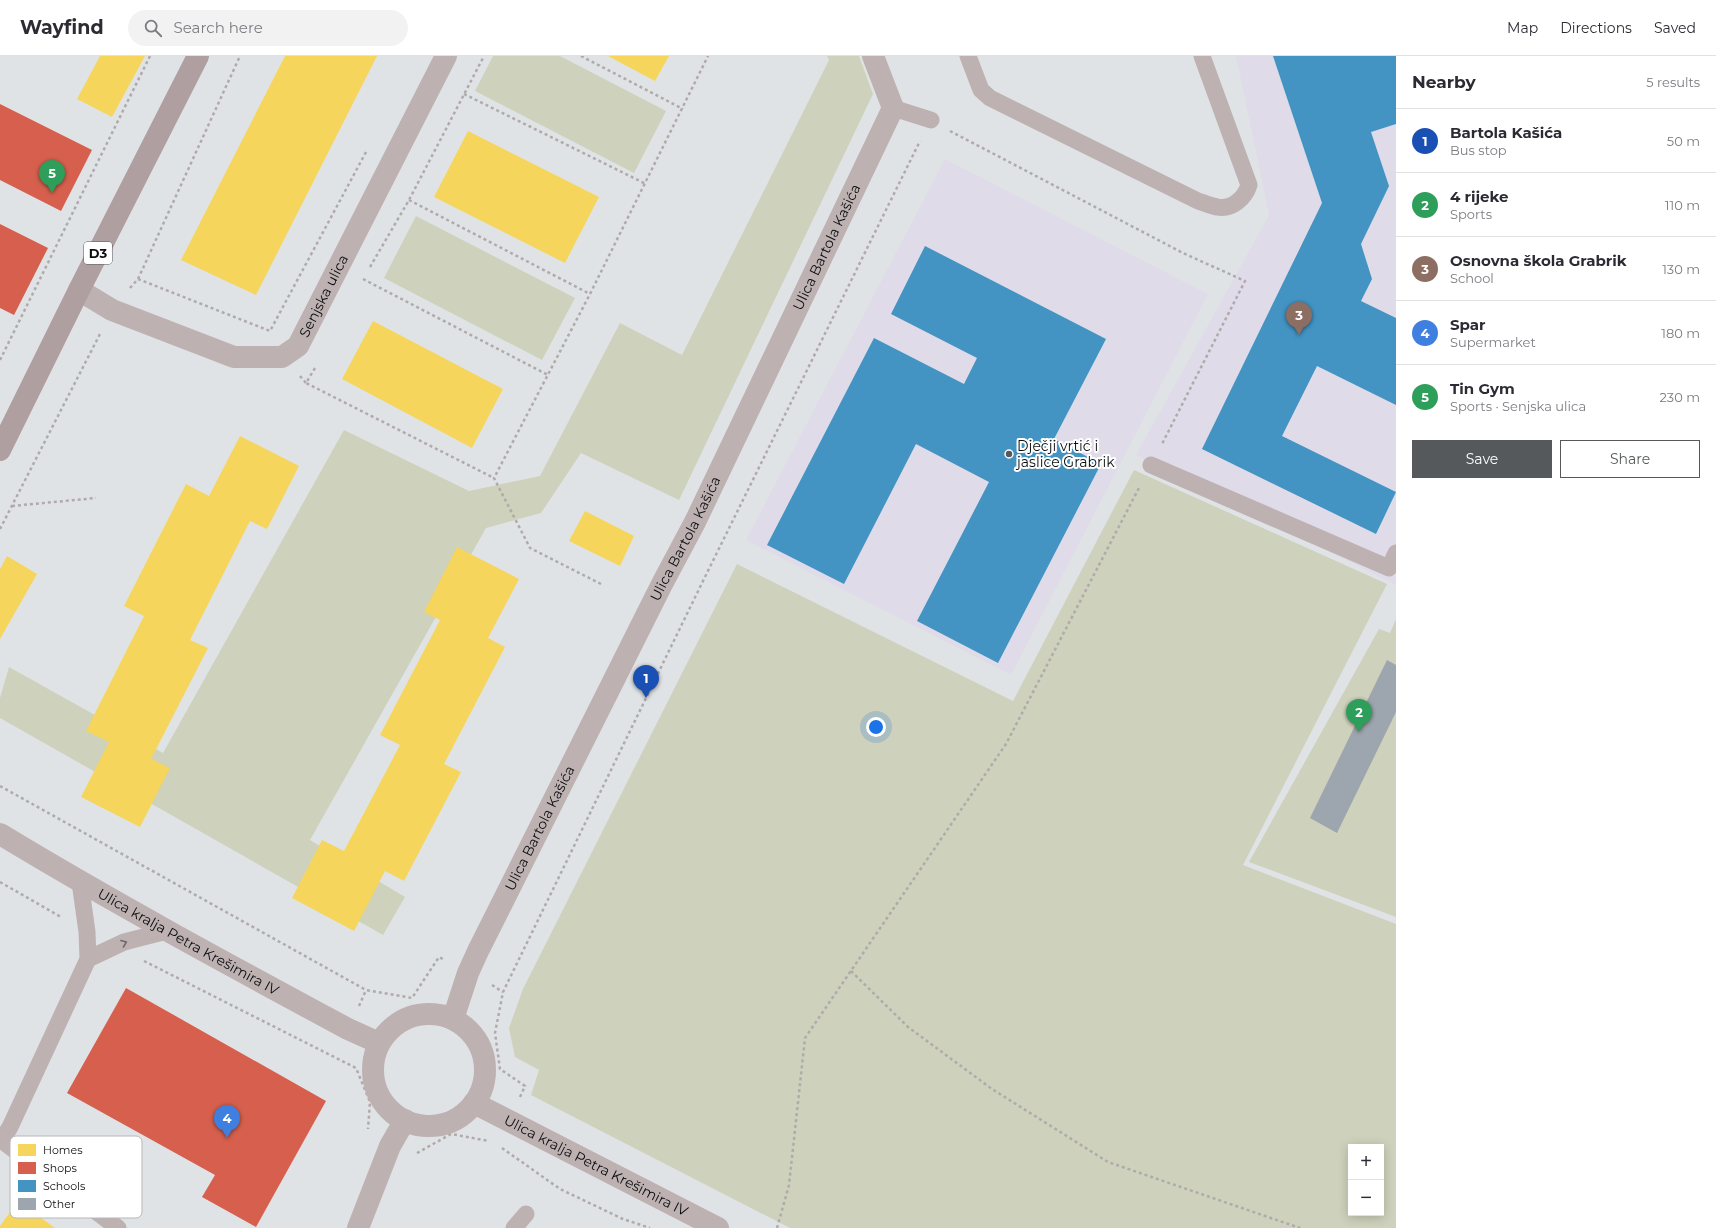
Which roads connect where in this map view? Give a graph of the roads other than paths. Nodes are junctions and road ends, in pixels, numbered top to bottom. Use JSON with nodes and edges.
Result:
{"nodes":[{"id":1,"x":198,"y":56,"type":"edge"},
{"id":2,"x":446,"y":56,"type":"edge"},
{"id":3,"x":873,"y":56,"type":"edge"},
{"id":4,"x":968,"y":56,"type":"edge"},
{"id":5,"x":1202,"y":56,"type":"edge"},
{"id":6,"x":893,"y":108,"type":"junction"},
{"id":7,"x":931,"y":120,"type":"road end"},
{"id":8,"x":79,"y":290,"type":"junction"},
{"id":9,"x":0,"y":450,"type":"edge"},
{"id":10,"x":1151,"y":465,"type":"road end"},
{"id":11,"x":1396,"y":553,"type":"edge"},
{"id":12,"x":0,"y":834,"type":"edge"},
{"id":13,"x":80,"y":882,"type":"junction"},
{"id":14,"x":167,"y":932,"type":"junction"},
{"id":15,"x":88,"y":959,"type":"junction"},
{"id":16,"x":453,"y":1019,"type":"junction"},
{"id":17,"x":379,"y":1043,"type":"junction"},
{"id":18,"x":474,"y":1103,"type":"junction"},
{"id":19,"x":405,"y":1120,"type":"junction"},
{"id":20,"x":1,"y":1139,"type":"edge"},
{"id":21,"x":10,"y":1146,"type":"edge"},
{"id":22,"x":526,"y":1214,"type":"dead end"},
{"id":23,"x":105,"y":1218,"type":"edge"},
{"id":24,"x":118,"y":1228,"type":"edge"},
{"id":25,"x":358,"y":1228,"type":"edge"},
{"id":26,"x":514,"y":1228,"type":"edge"},
{"id":27,"x":718,"y":1228,"type":"edge"}],
"edges":[{"from":1,"to":8,"type":"main road","number":"D3"},
{"from":2,"to":8,"type":"street","name":"Senjska ulica"},
{"from":3,"to":6,"type":"street"},
{"from":4,"to":5,"type":"lane"},
{"from":6,"to":7,"type":"lane"},
{"from":6,"to":16,"type":"street","name":"Ulica Bartola Kašića"},
{"from":8,"to":9,"type":"main road","number":"D3"},
{"from":10,"to":11,"type":"lane"},
{"from":12,"to":13,"type":"street","name":"Ulica kralja Petra Krešimira IV"},
{"from":13,"to":14,"type":"street","name":"Ulica kralja Petra Krešimira IV"},
{"from":13,"to":15,"type":"lane"},
{"from":15,"to":14,"type":"lane","one_way":true},
{"from":14,"to":17,"type":"street","name":"Ulica kralja Petra Krešimira IV"},
{"from":15,"to":20,"type":"lane"},
{"from":16,"to":17,"type":"street"},
{"from":16,"to":18,"type":"street"},
{"from":17,"to":19,"type":"street"},
{"from":18,"to":19,"type":"street"},
{"from":18,"to":27,"type":"street","name":"Ulica kralja Petra Krešimira IV"},
{"from":19,"to":25,"type":"street"},
{"from":20,"to":21,"type":"lane"},
{"from":22,"to":26,"type":"lane"},
{"from":23,"to":24,"type":"lane"}]}
